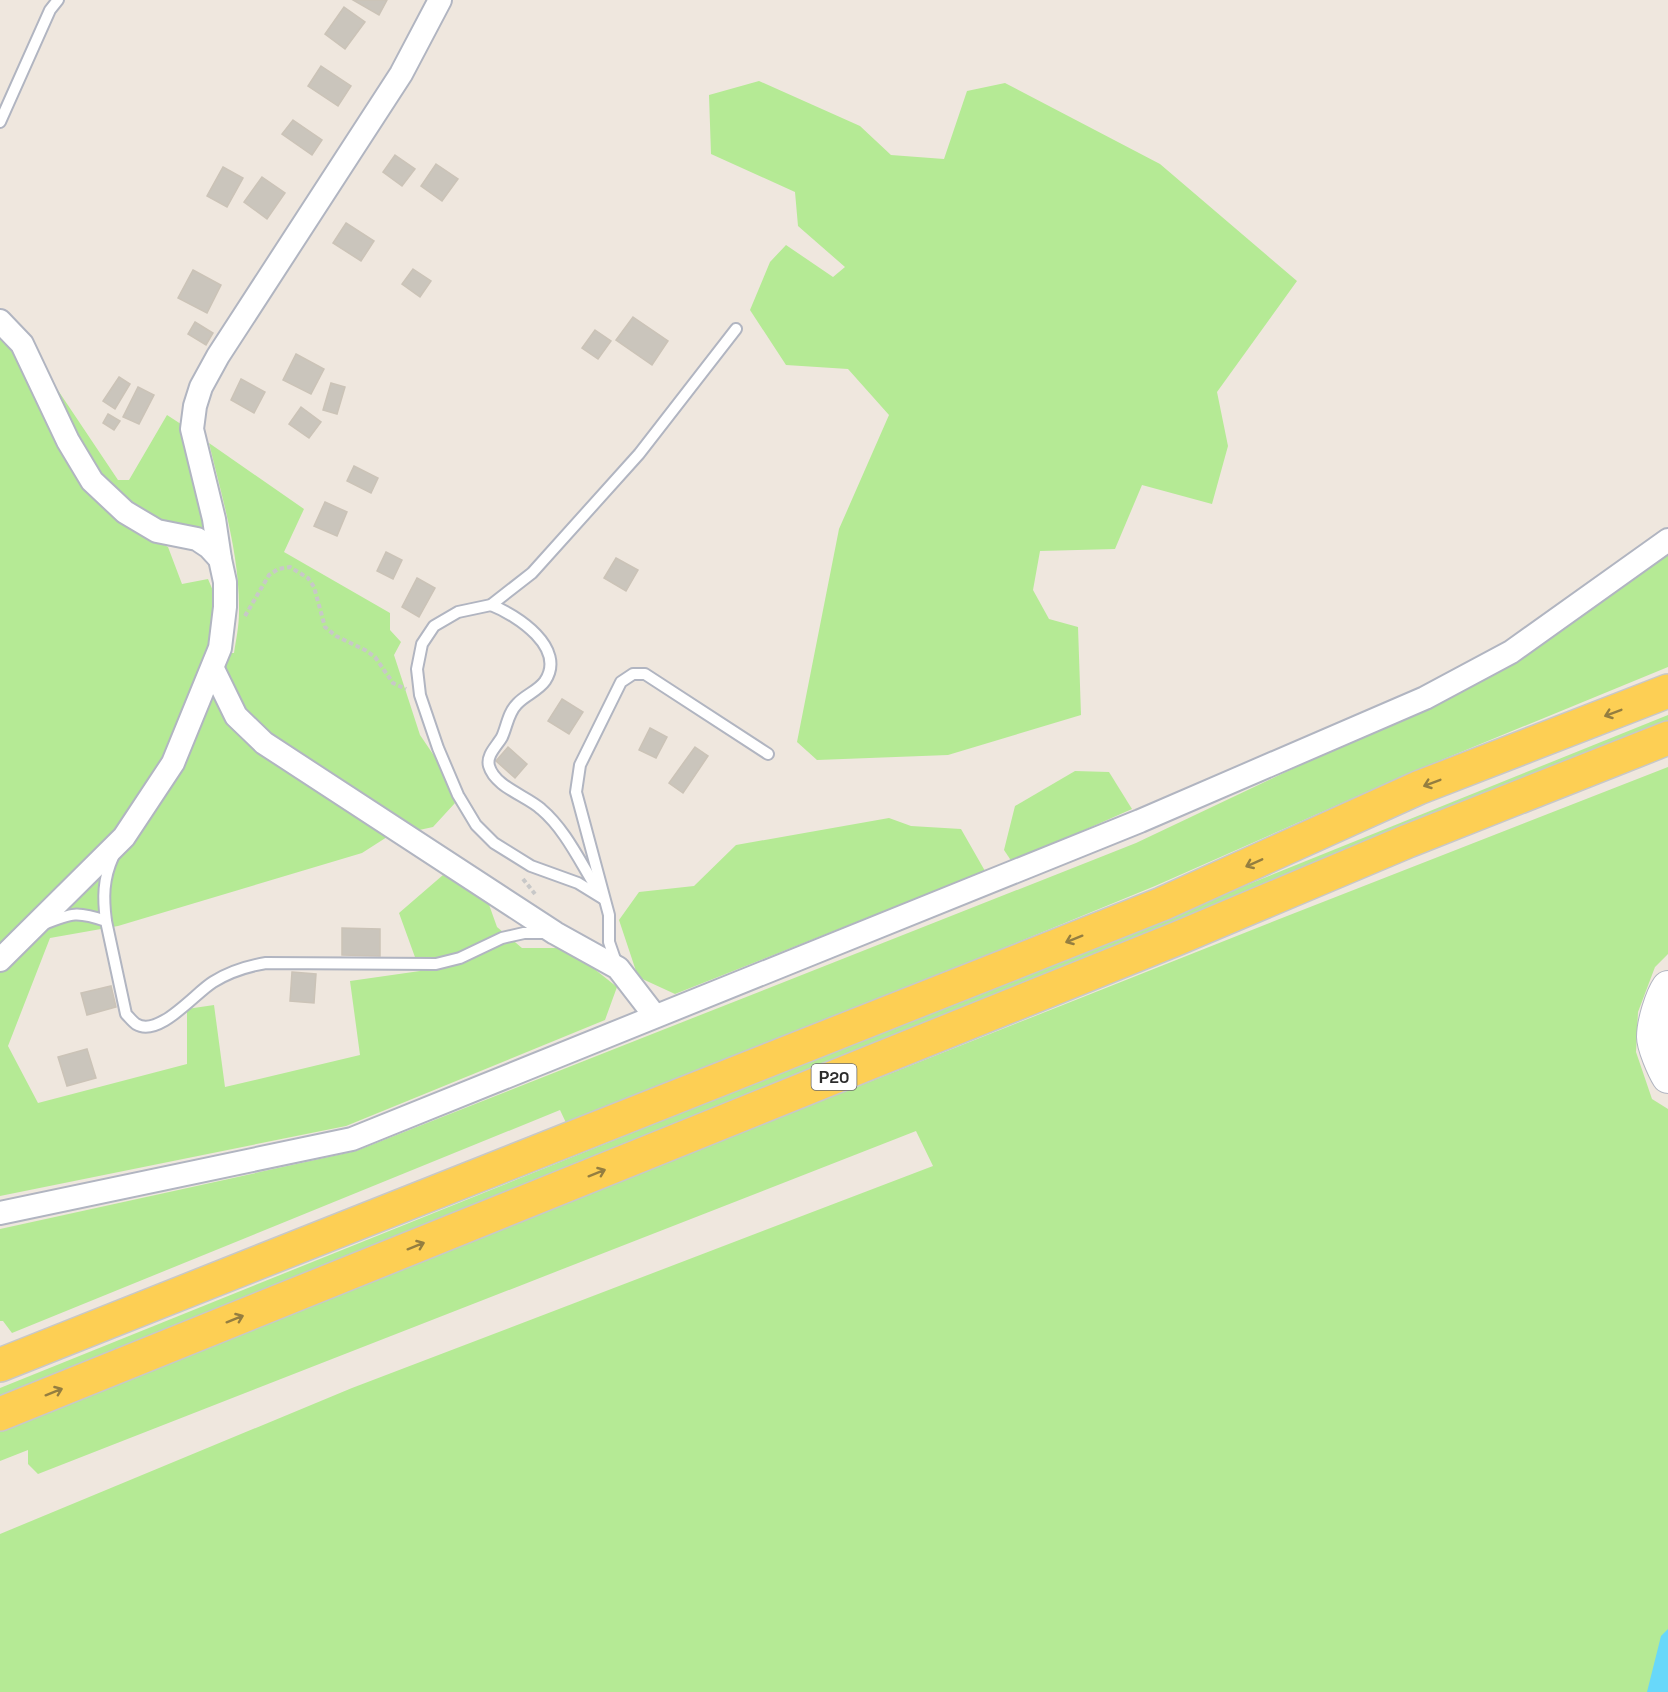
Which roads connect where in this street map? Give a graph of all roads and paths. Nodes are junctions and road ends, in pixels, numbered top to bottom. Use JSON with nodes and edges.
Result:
{"nodes":[{"id":1,"x":58,"y":0,"type":"edge"},
{"id":2,"x":440,"y":0,"type":"edge"},
{"id":3,"x":0,"y":122,"type":"edge"},
{"id":4,"x":0,"y":321,"type":"edge"},
{"id":5,"x":736,"y":329,"type":"dead end"},
{"id":6,"x":1668,"y":540,"type":"edge"},
{"id":7,"x":220,"y":559,"type":"junction"},
{"id":8,"x":491,"y":605,"type":"junction"},
{"id":9,"x":217,"y":658,"type":"junction"},
{"id":10,"x":1668,"y":691,"type":"edge"},
{"id":11,"x":420,"y":695,"type":"junction"},
{"id":12,"x":1668,"y":738,"type":"edge"},
{"id":13,"x":768,"y":754,"type":"dead end"},
{"id":14,"x":124,"y":837,"type":"junction"},
{"id":15,"x":494,"y":843,"type":"junction"},
{"id":16,"x":538,"y":897,"type":"dead end"},
{"id":17,"x":603,"y":899,"type":"junction"},
{"id":18,"x":106,"y":921,"type":"junction"},
{"id":19,"x":33,"y":928,"type":"junction"},
{"id":20,"x":555,"y":933,"type":"junction"},
{"id":21,"x":0,"y":960,"type":"edge"},
{"id":22,"x":618,"y":968,"type":"junction"},
{"id":23,"x":1668,"y":987,"type":"edge"},
{"id":24,"x":655,"y":1016,"type":"junction"},
{"id":25,"x":1668,"y":1077,"type":"edge"},
{"id":26,"x":0,"y":1213,"type":"edge"},
{"id":27,"x":0,"y":1365,"type":"edge"},
{"id":28,"x":0,"y":1414,"type":"edge"}],
"edges":[{"from":1,"to":3,"type":"lane"},
{"from":2,"to":7,"type":"street"},
{"from":4,"to":7,"type":"street"},
{"from":5,"to":8,"type":"lane"},
{"from":6,"to":24,"type":"street"},
{"from":7,"to":9,"type":"street"},
{"from":8,"to":11,"type":"lane"},
{"from":8,"to":17,"type":"lane"},
{"from":9,"to":11,"type":"path"},
{"from":9,"to":14,"type":"street"},
{"from":9,"to":20,"type":"street"},
{"from":10,"to":27,"type":"main road","number":"Р20","one_way":true},
{"from":11,"to":15,"type":"lane"},
{"from":28,"to":12,"type":"main road","number":"Р20","one_way":true},
{"from":13,"to":17,"type":"lane"},
{"from":14,"to":18,"type":"lane"},
{"from":14,"to":19,"type":"street"},
{"from":15,"to":16,"type":"path"},
{"from":15,"to":17,"type":"lane"},
{"from":17,"to":22,"type":"lane"},
{"from":18,"to":19,"type":"lane"},
{"from":18,"to":20,"type":"lane"},
{"from":19,"to":21,"type":"street"},
{"from":20,"to":22,"type":"street"},
{"from":22,"to":24,"type":"street"},
{"from":23,"to":25,"type":"street"},
{"from":24,"to":26,"type":"street"}]}
